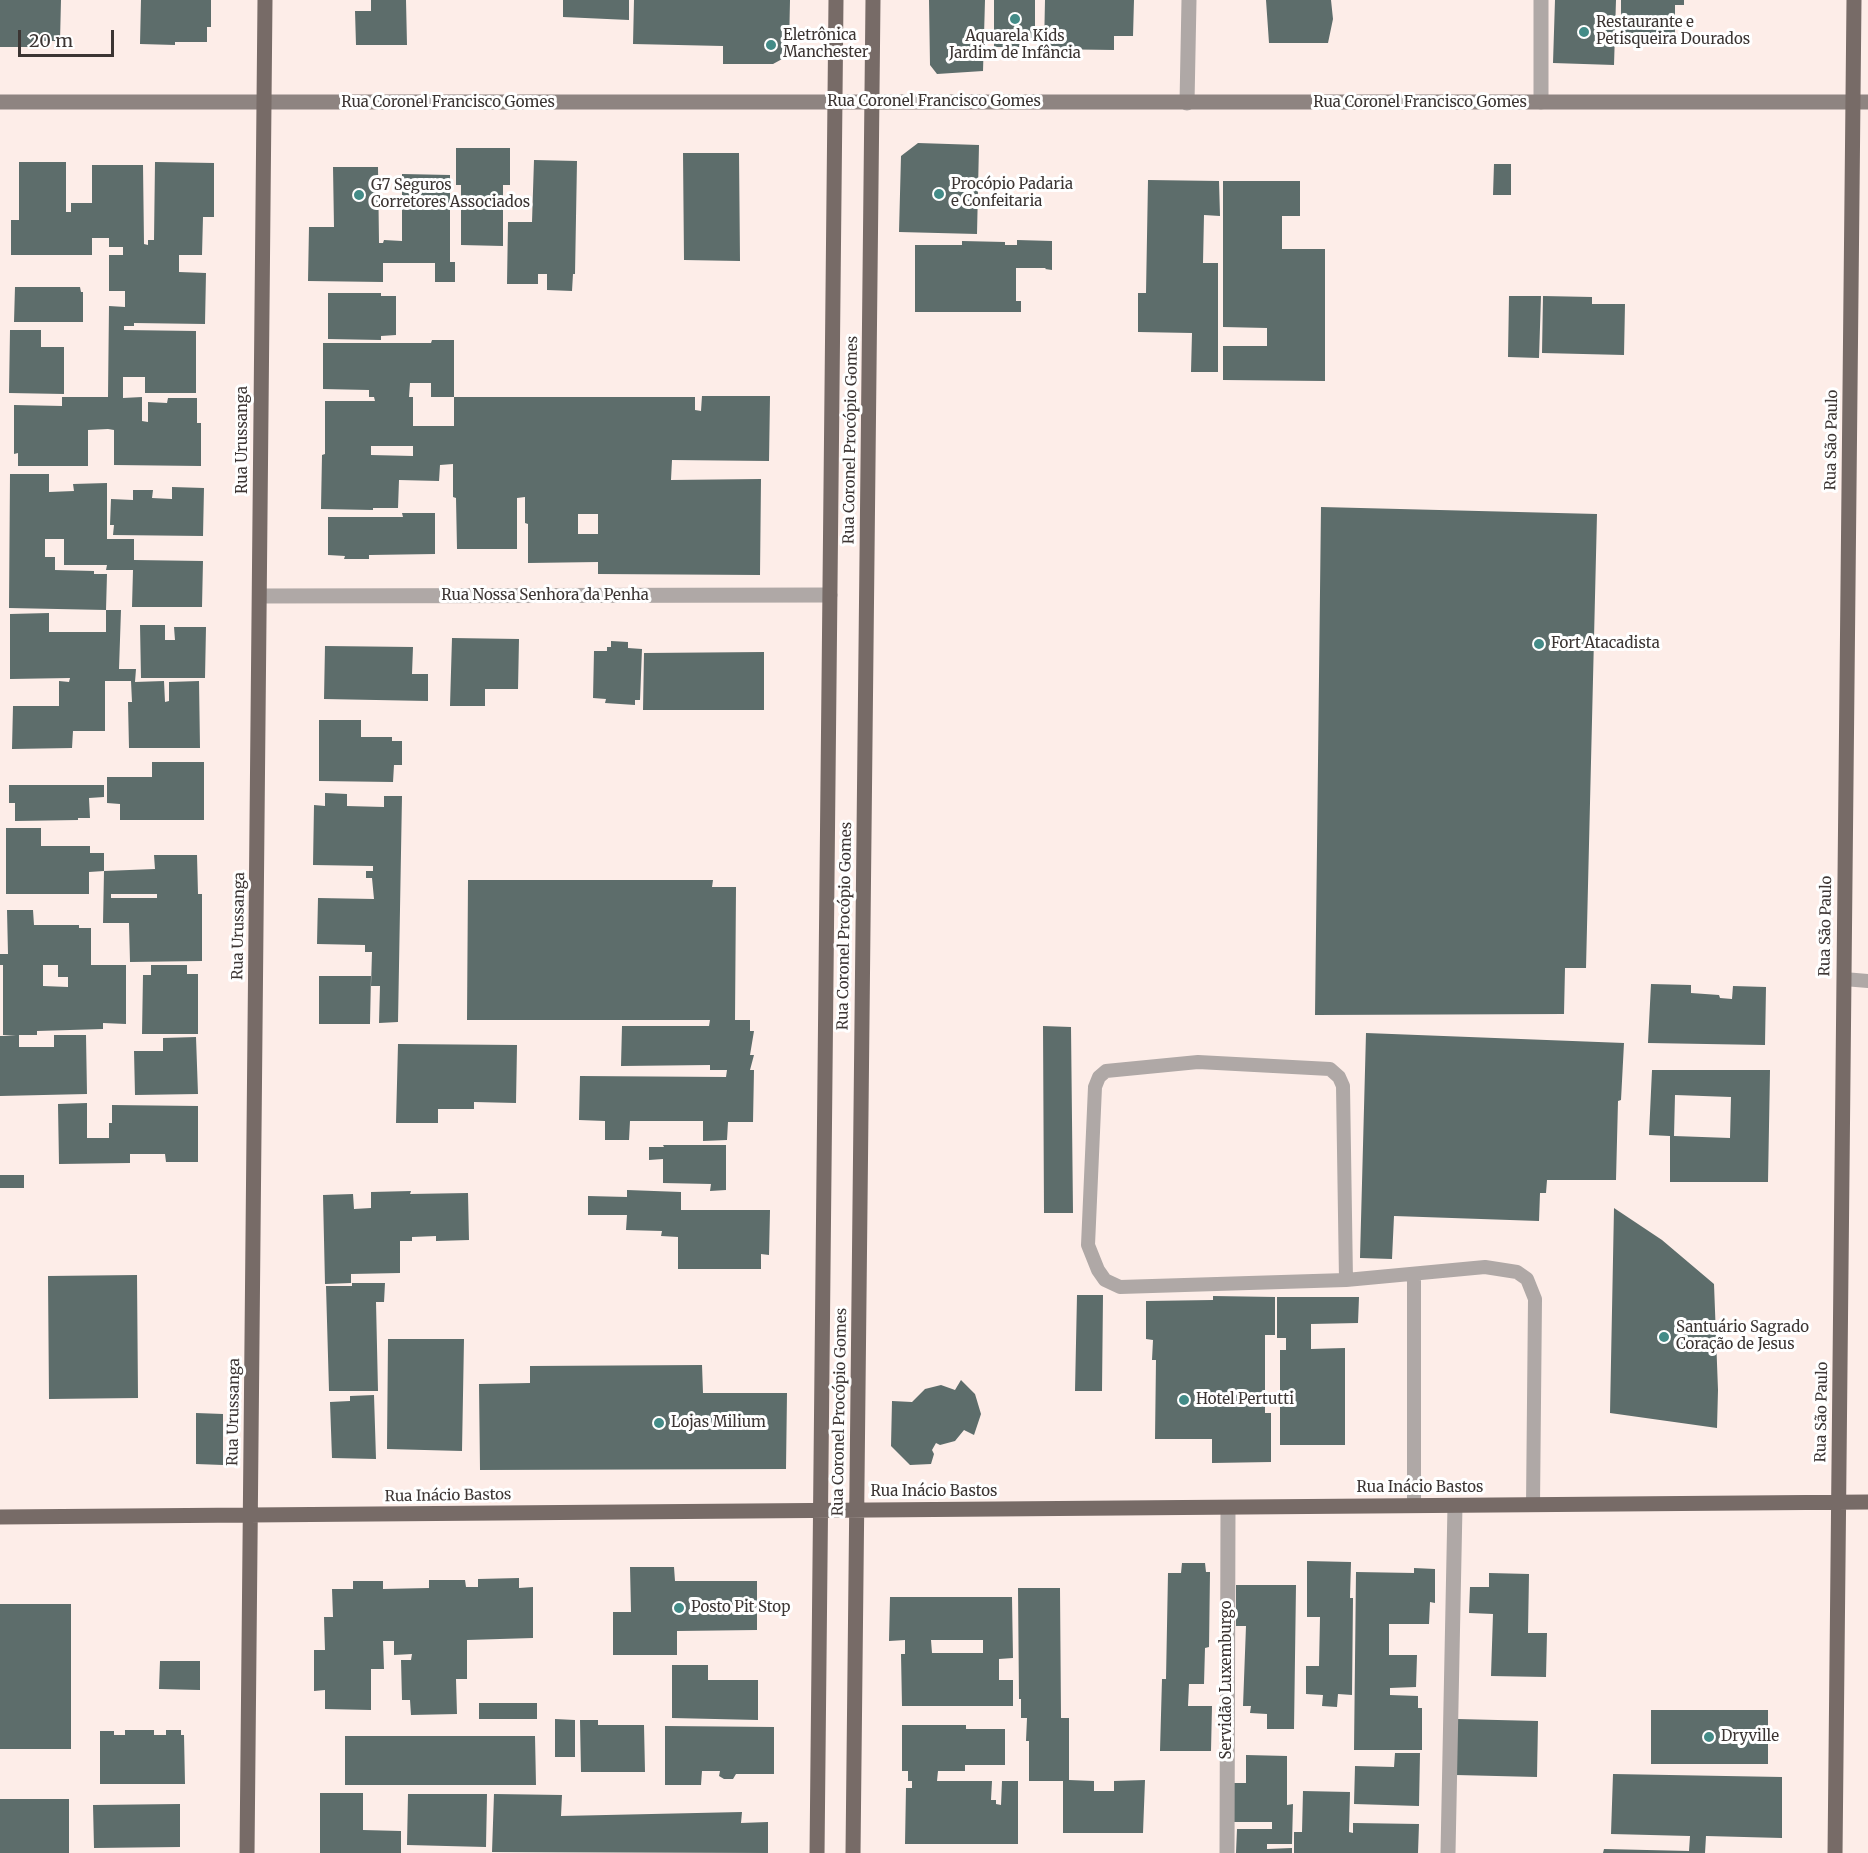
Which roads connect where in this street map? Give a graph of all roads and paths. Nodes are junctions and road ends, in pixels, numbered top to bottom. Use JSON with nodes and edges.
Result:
{"nodes":[{"id":1,"x":265,"y":0,"type":"edge"},
{"id":2,"x":836,"y":0,"type":"edge"},
{"id":3,"x":873,"y":0,"type":"edge"},
{"id":4,"x":1189,"y":0,"type":"edge"},
{"id":5,"x":1541,"y":0,"type":"edge"},
{"id":6,"x":1854,"y":0,"type":"edge"},
{"id":7,"x":0,"y":102,"type":"edge"},
{"id":8,"x":835,"y":102,"type":"junction"},
{"id":9,"x":1541,"y":102,"type":"junction"},
{"id":10,"x":1861,"y":102,"type":"edge"},
{"id":11,"x":264,"y":103,"type":"junction"},
{"id":12,"x":873,"y":103,"type":"junction"},
{"id":13,"x":1187,"y":103,"type":"junction"},
{"id":14,"x":830,"y":595,"type":"junction"},
{"id":15,"x":260,"y":596,"type":"junction"},
{"id":16,"x":1844,"y":979,"type":"junction"},
{"id":17,"x":1868,"y":981,"type":"edge"},
{"id":18,"x":1413,"y":1274,"type":"junction"},
{"id":19,"x":1346,"y":1280,"type":"junction"},
{"id":20,"x":1839,"y":1502,"type":"junction"},
{"id":21,"x":1868,"y":1502,"type":"edge"},
{"id":22,"x":1533,"y":1505,"type":"junction"},
{"id":23,"x":1414,"y":1506,"type":"junction"},
{"id":24,"x":1455,"y":1506,"type":"junction"},
{"id":25,"x":1228,"y":1508,"type":"junction"},
{"id":26,"x":820,"y":1511,"type":"junction"},
{"id":27,"x":857,"y":1511,"type":"junction"},
{"id":28,"x":251,"y":1516,"type":"junction"},
{"id":29,"x":0,"y":1517,"type":"edge"},
{"id":30,"x":248,"y":1853,"type":"edge"},
{"id":31,"x":817,"y":1853,"type":"edge"},
{"id":32,"x":854,"y":1853,"type":"edge"},
{"id":33,"x":1227,"y":1853,"type":"edge"},
{"id":34,"x":1448,"y":1853,"type":"edge"},
{"id":35,"x":1835,"y":1853,"type":"edge"}],
"edges":[{"from":1,"to":11,"type":"main road","name":"Rua Urussanga"},
{"from":2,"to":8,"type":"main road","name":"Rua Coronel Procópio Gomes"},
{"from":3,"to":12,"type":"main road","name":"Rua Coronel Procópio Gomes"},
{"from":4,"to":13,"type":"street"},
{"from":5,"to":9,"type":"street"},
{"from":6,"to":10,"type":"main road","name":"Rua São Paulo"},
{"from":7,"to":11,"type":"main road","name":"Rua Coronel Francisco Gomes"},
{"from":8,"to":11,"type":"main road","name":"Rua Coronel Francisco Gomes"},
{"from":8,"to":12,"type":"main road","name":"Rua Coronel Francisco Gomes"},
{"from":8,"to":14,"type":"main road","name":"Rua Coronel Procópio Gomes"},
{"from":9,"to":10,"type":"main road","name":"Rua Coronel Francisco Gomes"},
{"from":9,"to":13,"type":"main road","name":"Rua Coronel Francisco Gomes"},
{"from":10,"to":16,"type":"main road","name":"Rua São Paulo"},
{"from":11,"to":15,"type":"main road","name":"Rua Urussanga"},
{"from":12,"to":13,"type":"main road","name":"Rua Coronel Francisco Gomes"},
{"from":12,"to":27,"type":"main road","name":"Rua Coronel Procópio Gomes"},
{"from":14,"to":15,"type":"street","name":"Rua Nossa Senhora da Penha"},
{"from":14,"to":26,"type":"main road","name":"Rua Coronel Procópio Gomes"},
{"from":15,"to":28,"type":"main road","name":"Rua Urussanga"},
{"from":16,"to":17,"type":"lane"},
{"from":16,"to":20,"type":"main road","name":"Rua São Paulo"},
{"from":18,"to":19,"type":"lane"},
{"from":18,"to":22,"type":"lane"},
{"from":18,"to":23,"type":"lane"},
{"from":19,"to":19,"type":"lane"},
{"from":20,"to":21,"type":"main road","name":"Rua Inácio Bastos"},
{"from":20,"to":22,"type":"main road","name":"Rua Inácio Bastos"},
{"from":20,"to":35,"type":"main road","name":"Rua São Paulo"},
{"from":22,"to":24,"type":"main road","name":"Rua Inácio Bastos"},
{"from":23,"to":24,"type":"main road","name":"Rua Inácio Bastos"},
{"from":23,"to":25,"type":"main road","name":"Rua Inácio Bastos"},
{"from":24,"to":34,"type":"street"},
{"from":25,"to":27,"type":"main road","name":"Rua Inácio Bastos"},
{"from":25,"to":33,"type":"street","name":"Servidão Luxemburgo"},
{"from":26,"to":27,"type":"main road","name":"Rua Inácio Bastos"},
{"from":26,"to":28,"type":"main road","name":"Rua Inácio Bastos"},
{"from":26,"to":31,"type":"main road","name":"Rua Coronel Procópio Gomes"},
{"from":27,"to":32,"type":"main road","name":"Rua Coronel Procópio Gomes"},
{"from":28,"to":29,"type":"main road","name":"Rua Inácio Bastos"},
{"from":28,"to":30,"type":"main road","name":"Rua Urussanga"}]}
